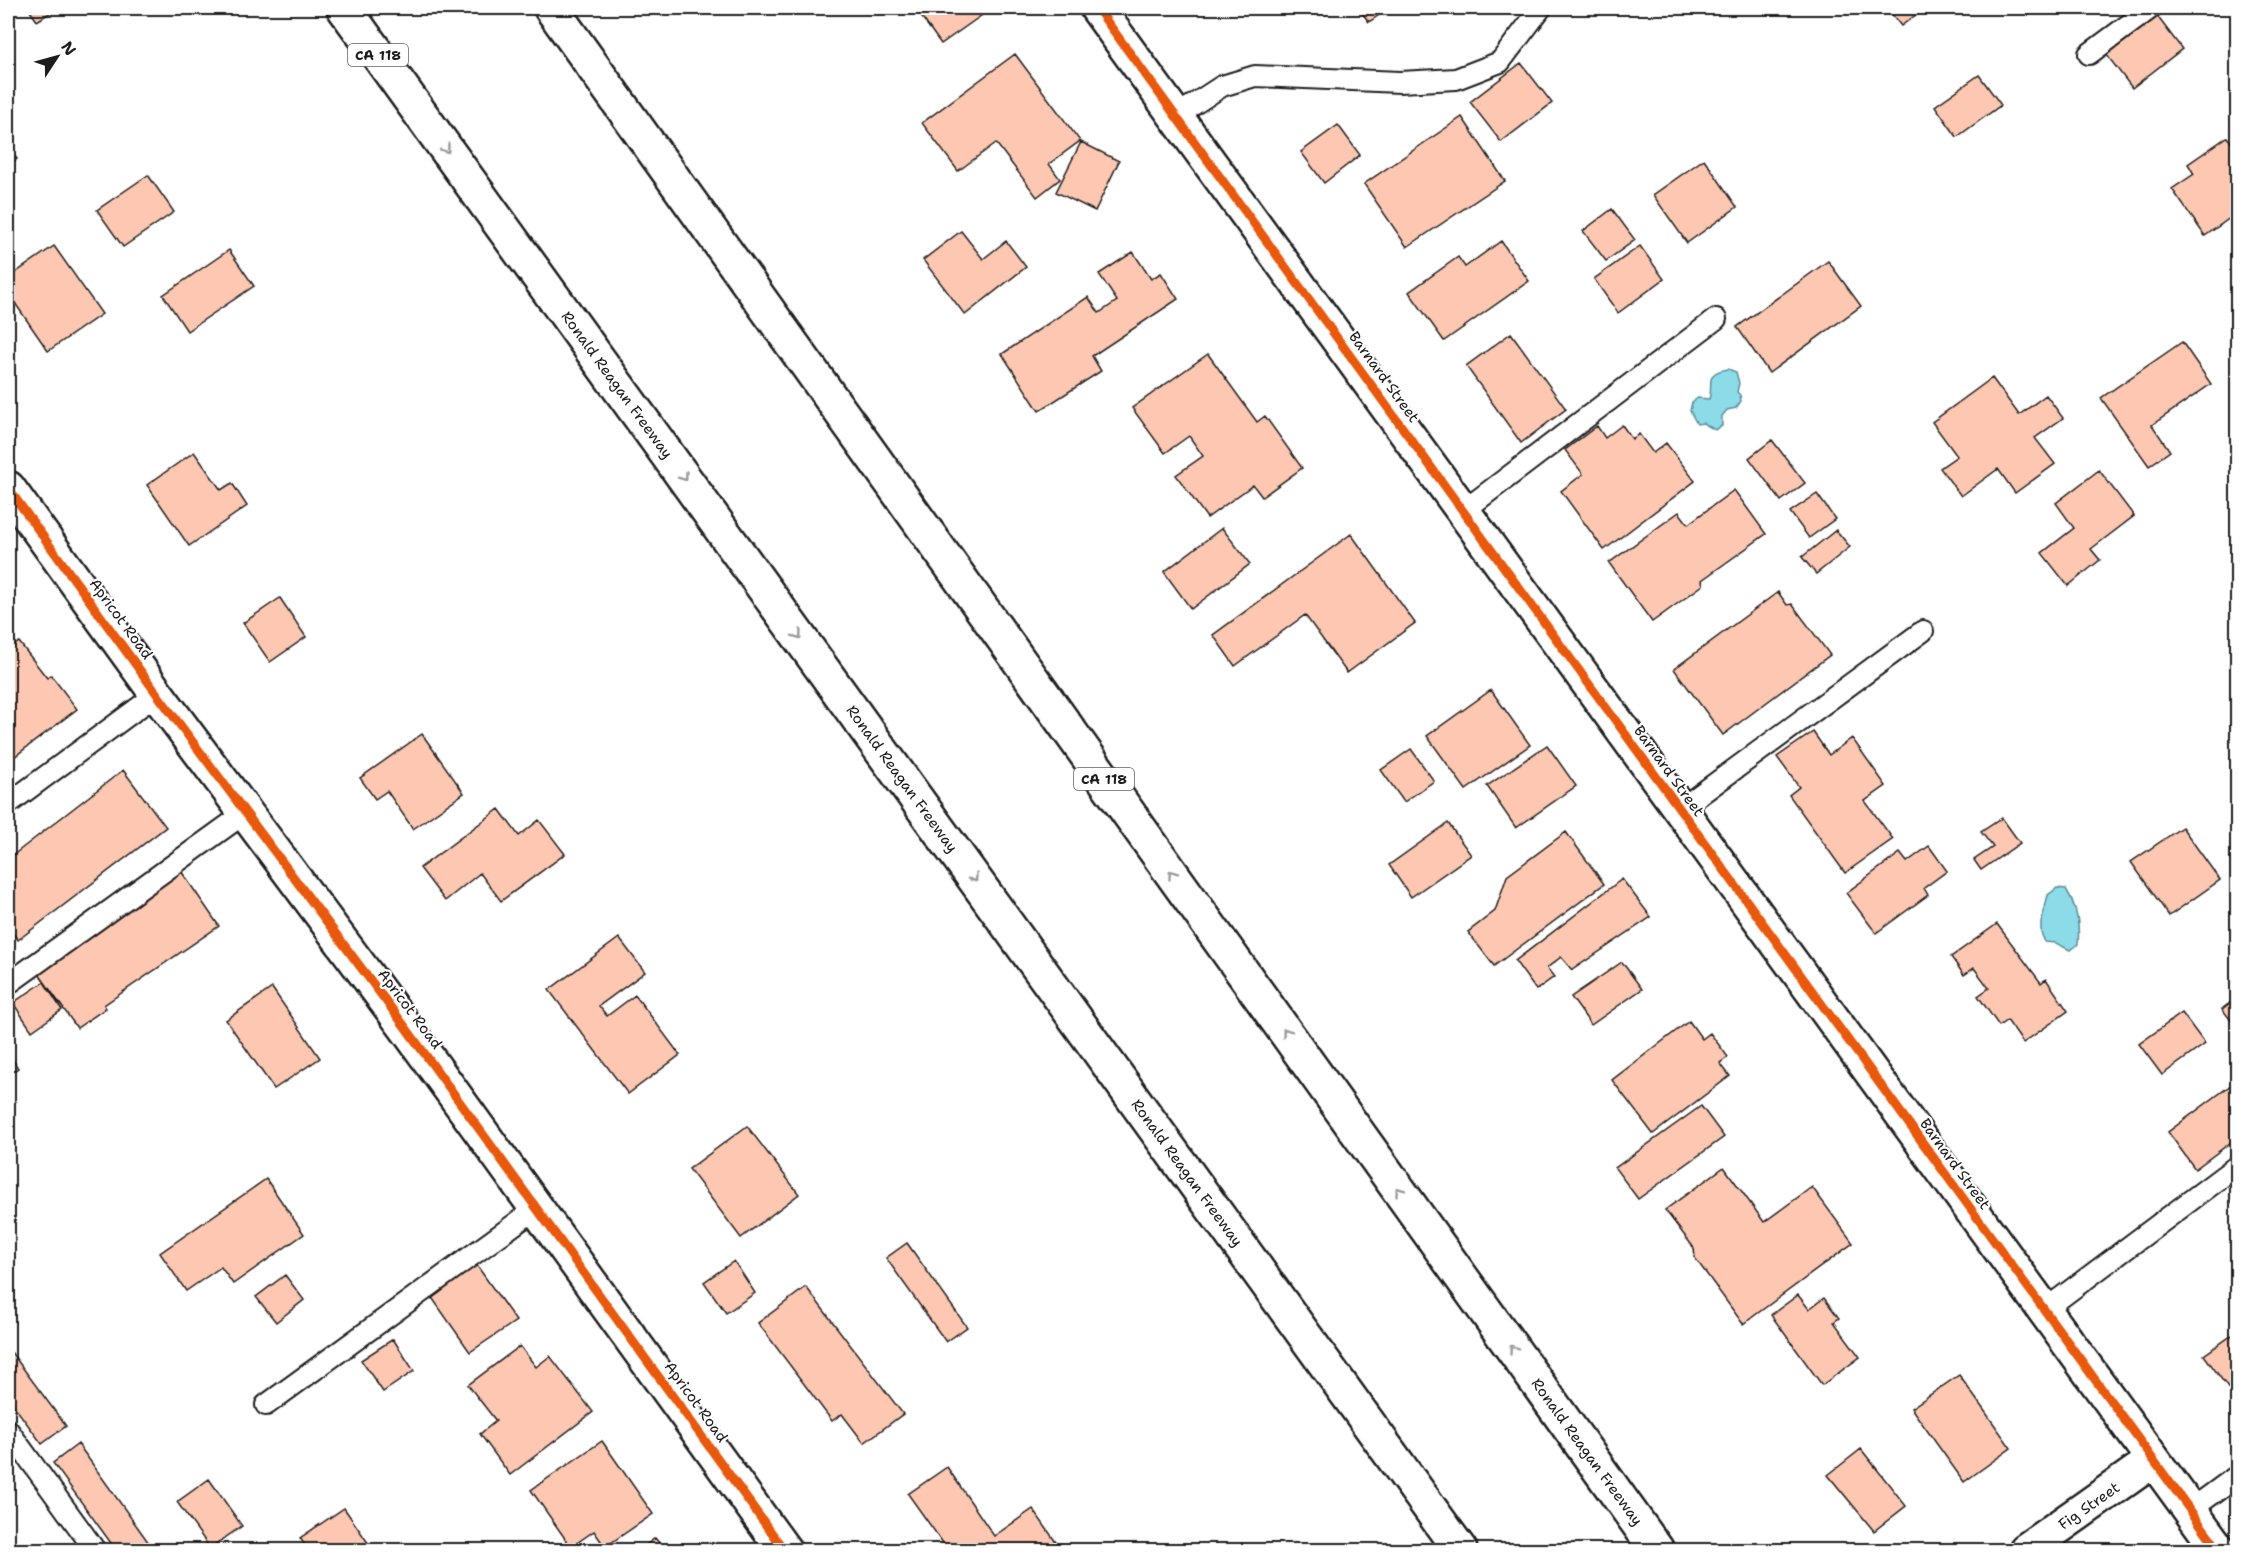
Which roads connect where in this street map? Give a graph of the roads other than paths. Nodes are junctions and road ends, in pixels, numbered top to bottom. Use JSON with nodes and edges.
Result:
{"nodes":[{"id":1,"x":344,"y":8,"type":"edge"},
{"id":2,"x":551,"y":8,"type":"edge"},
{"id":3,"x":1097,"y":8,"type":"edge"},
{"id":4,"x":1541,"y":8,"type":"edge"},
{"id":5,"x":2151,"y":8,"type":"edge"},
{"id":6,"x":2089,"y":54,"type":"dead end"},
{"id":7,"x":1176,"y":116,"type":"junction"},
{"id":8,"x":1716,"y":319,"type":"dead end"},
{"id":9,"x":8,"y":488,"type":"edge"},
{"id":10,"x":1462,"y":512,"type":"junction"},
{"id":11,"x":1923,"y":631,"type":"dead end"},
{"id":12,"x":157,"y":694,"type":"junction"},
{"id":13,"x":8,"y":804,"type":"edge"},
{"id":14,"x":1679,"y":810,"type":"junction"},
{"id":15,"x":245,"y":813,"type":"junction"},
{"id":16,"x":8,"y":984,"type":"edge"},
{"id":17,"x":2238,"y":1165,"type":"edge"},
{"id":18,"x":537,"y":1208,"type":"junction"},
{"id":19,"x":2043,"y":1311,"type":"junction"},
{"id":20,"x":266,"y":1404,"type":"dead end"},
{"id":21,"x":8,"y":1430,"type":"edge"},
{"id":22,"x":2152,"y":1461,"type":"junction"},
{"id":23,"x":2238,"y":1475,"type":"edge"},
{"id":24,"x":2189,"y":1511,"type":"junction"},
{"id":25,"x":95,"y":1551,"type":"edge"},
{"id":26,"x":784,"y":1551,"type":"edge"},
{"id":27,"x":1460,"y":1551,"type":"edge"},
{"id":28,"x":1657,"y":1551,"type":"edge"},
{"id":29,"x":2026,"y":1551,"type":"edge"},
{"id":30,"x":2218,"y":1551,"type":"edge"}],
"edges":[{"from":1,"to":27,"type":"main road","name":"Ronald Reagan Freeway","number":"CA 118","one_way":true},
{"from":28,"to":2,"type":"main road","name":"Ronald Reagan Freeway","number":"CA 118","one_way":true},
{"from":3,"to":7,"type":"main road","name":"Barnard Street"},
{"from":4,"to":7,"type":"lane"},
{"from":5,"to":6,"type":"lane"},
{"from":7,"to":10,"type":"main road","name":"Barnard Street"},
{"from":8,"to":10,"type":"lane"},
{"from":9,"to":12,"type":"main road","name":"Apricot Road"},
{"from":10,"to":14,"type":"main road","name":"Barnard Street"},
{"from":11,"to":14,"type":"lane"},
{"from":12,"to":13,"type":"lane"},
{"from":12,"to":15,"type":"main road","name":"Apricot Road"},
{"from":14,"to":19,"type":"main road","name":"Barnard Street"},
{"from":15,"to":16,"type":"lane"},
{"from":15,"to":18,"type":"main road","name":"Apricot Road"},
{"from":17,"to":19,"type":"lane"},
{"from":18,"to":20,"type":"lane"},
{"from":18,"to":26,"type":"main road","name":"Apricot Road"},
{"from":19,"to":22,"type":"main road","name":"Barnard Street"},
{"from":21,"to":25,"type":"lane"},
{"from":22,"to":24,"type":"main road","name":"Barnard Street"},
{"from":22,"to":29,"type":"main road","name":"Fig Street"},
{"from":23,"to":24,"type":"lane"},
{"from":24,"to":30,"type":"main road","name":"Barnard Street"}]}
